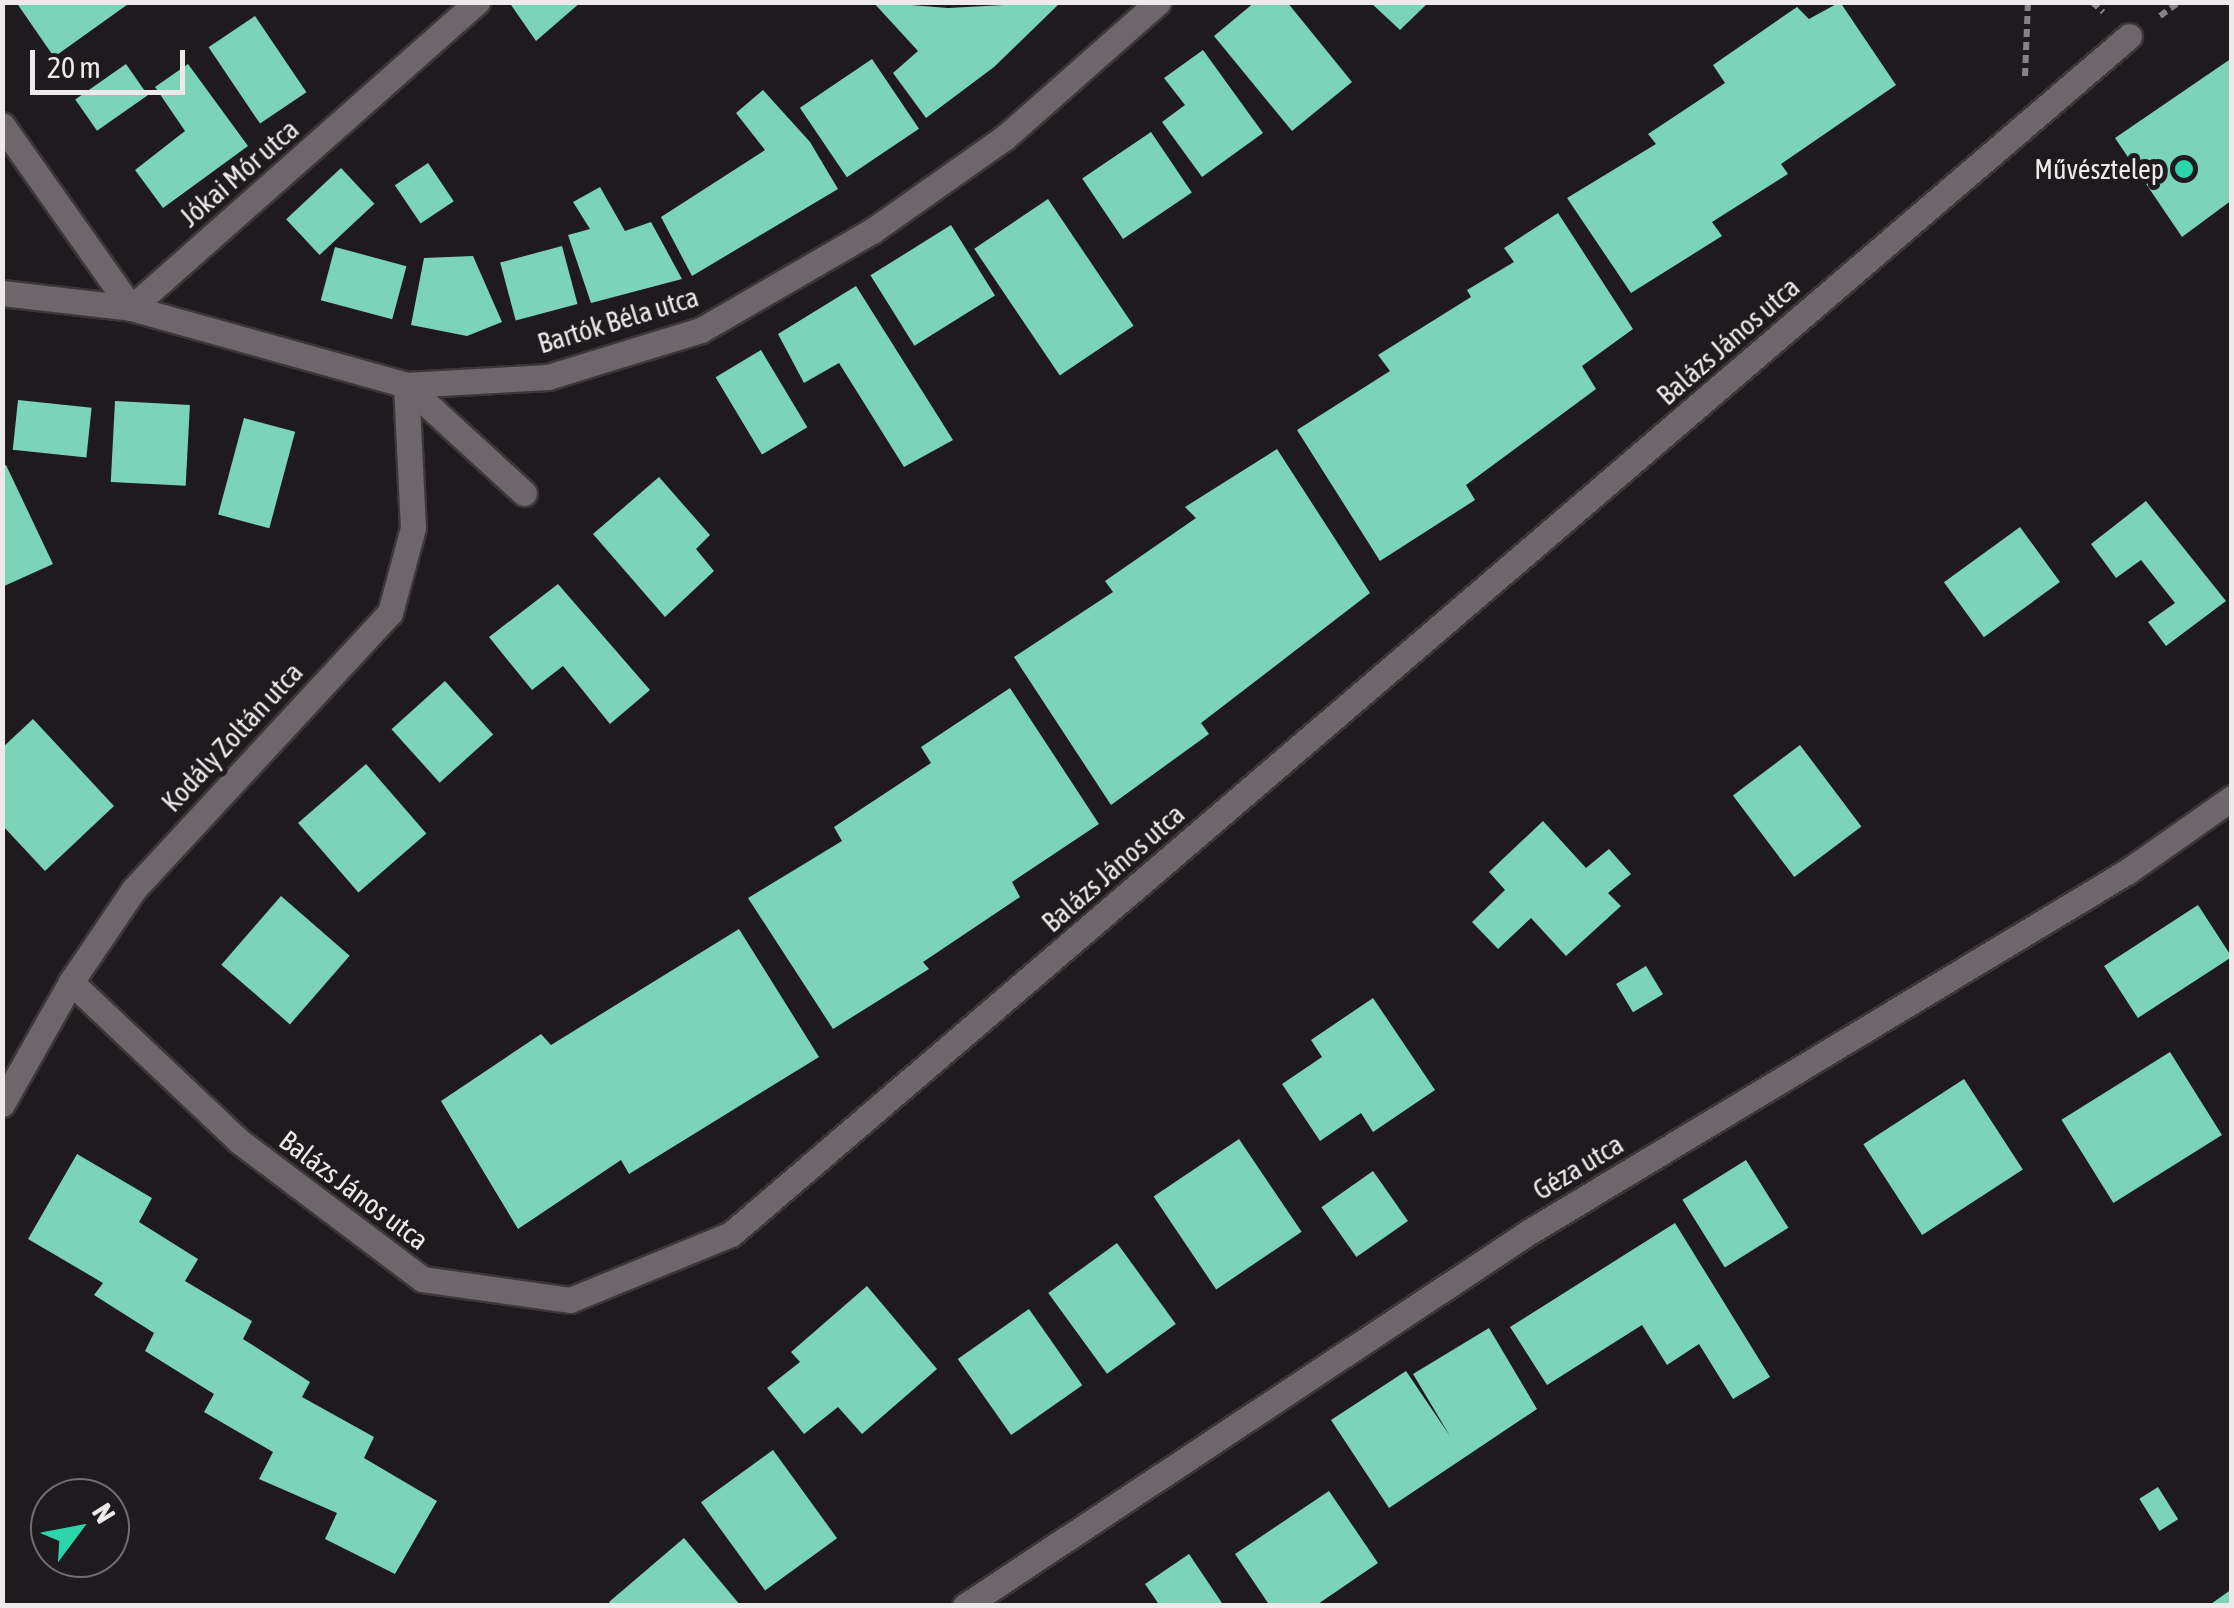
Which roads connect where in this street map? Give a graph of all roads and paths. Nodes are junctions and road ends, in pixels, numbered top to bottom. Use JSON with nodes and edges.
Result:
{"nodes":[{"id":1,"x":476,"y":2,"type":"edge"},
{"id":2,"x":1158,"y":2,"type":"edge"},
{"id":3,"x":2128,"y":36,"type":"dead end"},
{"id":4,"x":2,"y":124,"type":"edge"},
{"id":5,"x":2,"y":293,"type":"edge"},
{"id":6,"x":131,"y":308,"type":"junction"},
{"id":7,"x":406,"y":385,"type":"junction"},
{"id":8,"x":524,"y":494,"type":"dead end"},
{"id":9,"x":2232,"y":798,"type":"edge"},
{"id":10,"x":72,"y":982,"type":"junction"},
{"id":11,"x":2,"y":1104,"type":"edge"},
{"id":12,"x":966,"y":1606,"type":"edge"}],
"edges":[{"from":1,"to":6,"type":"street","name":"Jókai Mór utca"},
{"from":2,"to":7,"type":"street","name":"Bartók Béla utca"},
{"from":3,"to":10,"type":"street","name":"Balázs János utca"},
{"from":4,"to":6,"type":"street"},
{"from":5,"to":6,"type":"street","name":"Bartók Béla utca"},
{"from":6,"to":7,"type":"street","name":"Bartók Béla utca"},
{"from":7,"to":8,"type":"street"},
{"from":7,"to":10,"type":"street","name":"Kodály Zoltán utca"},
{"from":9,"to":12,"type":"street","name":"Géza utca"},
{"from":10,"to":11,"type":"street","name":"Kodály Zoltán utca"}]}
